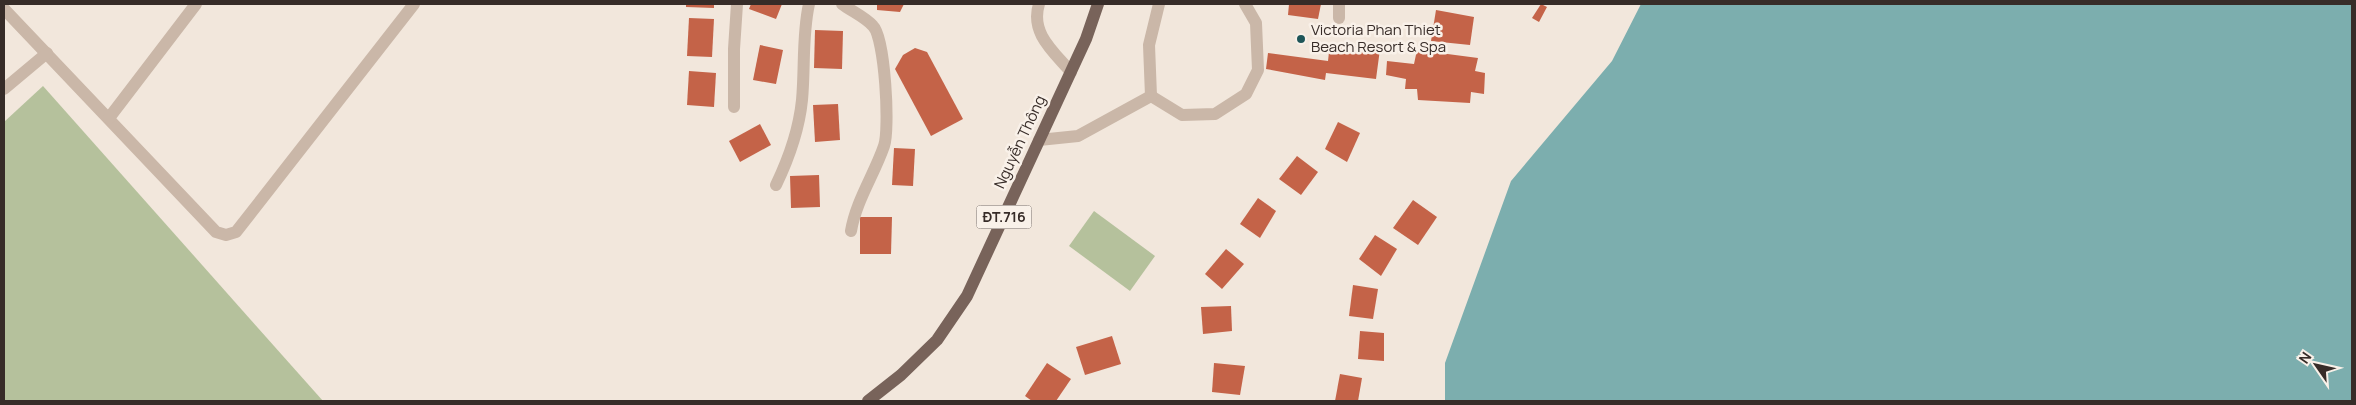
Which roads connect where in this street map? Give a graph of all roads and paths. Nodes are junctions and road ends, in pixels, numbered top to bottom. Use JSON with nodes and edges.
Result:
{"nodes":[{"id":1,"x":196,"y":4,"type":"edge"},
{"id":2,"x":414,"y":4,"type":"edge"},
{"id":3,"x":738,"y":4,"type":"edge"},
{"id":4,"x":809,"y":4,"type":"edge"},
{"id":5,"x":1039,"y":4,"type":"edge"},
{"id":6,"x":1098,"y":4,"type":"edge"},
{"id":7,"x":1159,"y":4,"type":"edge"},
{"id":8,"x":1245,"y":4,"type":"edge"},
{"id":9,"x":1339,"y":4,"type":"edge"},
{"id":10,"x":849,"y":6,"type":"edge"},
{"id":11,"x":4,"y":9,"type":"edge"},
{"id":12,"x":1339,"y":18,"type":"dead end"},
{"id":13,"x":47,"y":54,"type":"junction"},
{"id":14,"x":1071,"y":72,"type":"junction"},
{"id":15,"x":4,"y":89,"type":"edge"},
{"id":16,"x":1151,"y":96,"type":"junction"},
{"id":17,"x":734,"y":107,"type":"dead end"},
{"id":18,"x":108,"y":118,"type":"junction"},
{"id":19,"x":1039,"y":140,"type":"junction"},
{"id":20,"x":776,"y":185,"type":"dead end"},
{"id":21,"x":851,"y":231,"type":"dead end"},
{"id":22,"x":868,"y":401,"type":"edge"}],
"edges":[{"from":1,"to":18,"type":"street"},
{"from":2,"to":18,"type":"street"},
{"from":3,"to":17,"type":"street"},
{"from":4,"to":20,"type":"street"},
{"from":5,"to":14,"type":"street"},
{"from":6,"to":14,"type":"main road","name":"Nguyễn Thông","number":"ĐT.716"},
{"from":7,"to":16,"type":"street"},
{"from":8,"to":16,"type":"street"},
{"from":9,"to":12,"type":"street"},
{"from":10,"to":21,"type":"street"},
{"from":11,"to":13,"type":"street"},
{"from":13,"to":15,"type":"street"},
{"from":13,"to":18,"type":"street"},
{"from":14,"to":19,"type":"main road","name":"Nguyễn Thông","number":"ĐT.716"},
{"from":16,"to":19,"type":"street"},
{"from":19,"to":22,"type":"main road","name":"Nguyễn Thông","number":"ĐT.716"}]}
